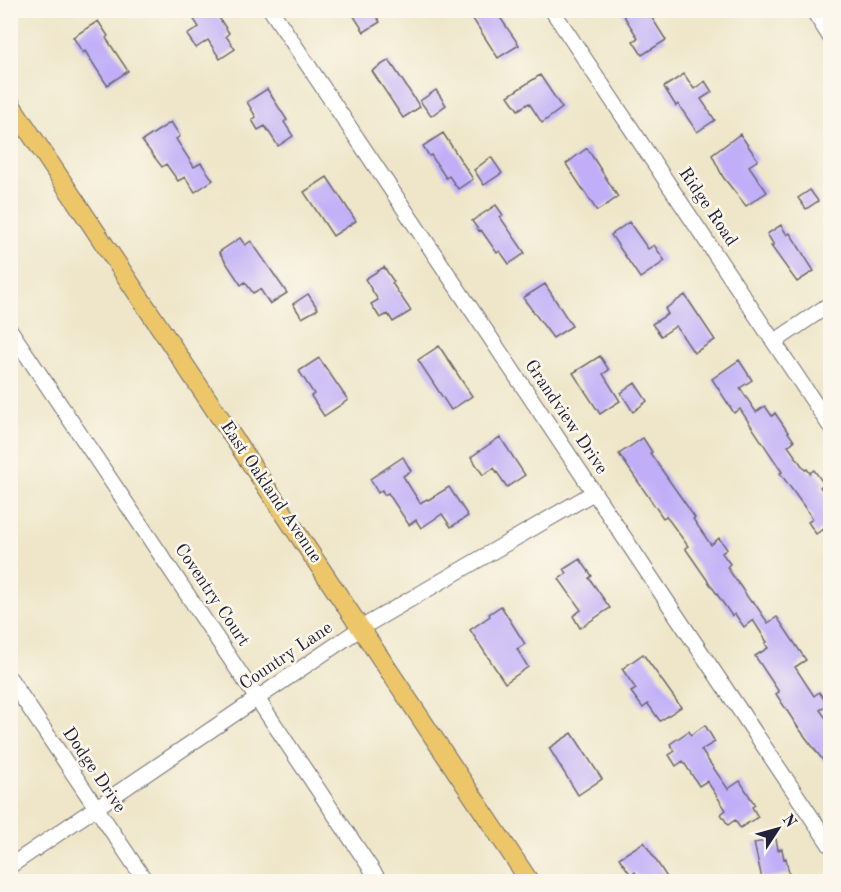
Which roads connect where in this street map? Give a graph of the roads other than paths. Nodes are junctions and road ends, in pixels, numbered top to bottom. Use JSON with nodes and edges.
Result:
{"nodes":[{"id":1,"x":271,"y":10,"type":"edge"},
{"id":2,"x":552,"y":10,"type":"edge"},
{"id":3,"x":813,"y":10,"type":"edge"},
{"id":4,"x":831,"y":38,"type":"edge"},
{"id":5,"x":10,"y":103,"type":"edge"},
{"id":6,"x":831,"y":304,"type":"edge"},
{"id":7,"x":10,"y":330,"type":"edge"},
{"id":8,"x":774,"y":342,"type":"junction"},
{"id":9,"x":831,"y":426,"type":"edge"},
{"id":10,"x":593,"y":493,"type":"junction"},
{"id":11,"x":362,"y":628,"type":"junction"},
{"id":12,"x":10,"y":679,"type":"edge"},
{"id":13,"x":258,"y":699,"type":"junction"},
{"id":14,"x":97,"y":808,"type":"junction"},
{"id":15,"x":831,"y":844,"type":"edge"},
{"id":16,"x":10,"y":866,"type":"edge"},
{"id":17,"x":146,"y":882,"type":"edge"},
{"id":18,"x":380,"y":882,"type":"edge"},
{"id":19,"x":530,"y":882,"type":"edge"}],
"edges":[{"from":1,"to":10,"type":"street","name":"Grandview Drive"},
{"from":2,"to":8,"type":"street","name":"Ridge Road"},
{"from":3,"to":4,"type":"street"},
{"from":5,"to":11,"type":"main road","name":"East Oakland Avenue"},
{"from":6,"to":8,"type":"street"},
{"from":7,"to":13,"type":"street","name":"Coventry Court"},
{"from":8,"to":9,"type":"street","name":"Ridge Road"},
{"from":10,"to":11,"type":"street","name":"Country Lane"},
{"from":10,"to":15,"type":"street","name":"Grandview Drive"},
{"from":11,"to":13,"type":"street","name":"Country Lane"},
{"from":11,"to":19,"type":"main road","name":"East Oakland Avenue"},
{"from":12,"to":14,"type":"street","name":"Dodge Drive"},
{"from":13,"to":14,"type":"street","name":"Country Lane"},
{"from":13,"to":18,"type":"street","name":"Coventry Court"},
{"from":14,"to":16,"type":"street","name":"Country Lane"},
{"from":14,"to":17,"type":"street","name":"Dodge Drive"}]}
